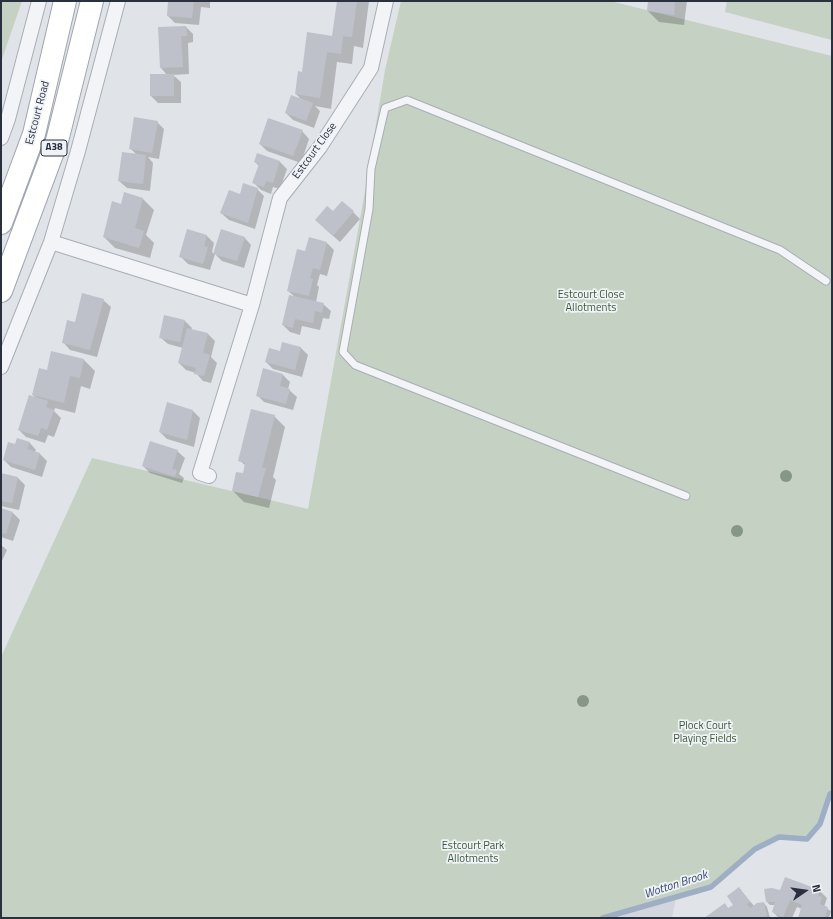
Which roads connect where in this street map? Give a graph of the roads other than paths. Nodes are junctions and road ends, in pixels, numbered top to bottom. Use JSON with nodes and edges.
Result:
{"nodes":[{"id":1,"x":39,"y":1,"type":"edge"},
{"id":2,"x":66,"y":1,"type":"edge"},
{"id":3,"x":92,"y":1,"type":"edge"},
{"id":4,"x":118,"y":1,"type":"edge"},
{"id":5,"x":386,"y":1,"type":"edge"},
{"id":6,"x":1,"y":138,"type":"edge"},
{"id":7,"x":57,"y":141,"type":"junction"},
{"id":8,"x":78,"y":151,"type":"junction"},
{"id":9,"x":1,"y":223,"type":"edge"},
{"id":10,"x":51,"y":242,"type":"junction"},
{"id":11,"x":826,"y":281,"type":"dead end"},
{"id":12,"x":1,"y":291,"type":"edge"},
{"id":13,"x":252,"y":305,"type":"junction"},
{"id":14,"x":2,"y":364,"type":"edge"},
{"id":15,"x":200,"y":474,"type":"dead end"},
{"id":16,"x":686,"y":496,"type":"dead end"}],
"edges":[{"from":1,"to":6,"type":"street"},
{"from":2,"to":9,"type":"main road","name":"Estcourt Road","number":"A38"},
{"from":3,"to":7,"type":"main road","number":"A38"},
{"from":4,"to":8,"type":"street"},
{"from":5,"to":13,"type":"street","name":"Estcourt Close"},
{"from":7,"to":8,"type":"street"},
{"from":7,"to":12,"type":"main road","number":"A38"},
{"from":8,"to":10,"type":"street"},
{"from":10,"to":13,"type":"street"},
{"from":10,"to":14,"type":"street"},
{"from":11,"to":16,"type":"lane"},
{"from":13,"to":15,"type":"street","name":"Estcourt Close"}]}
